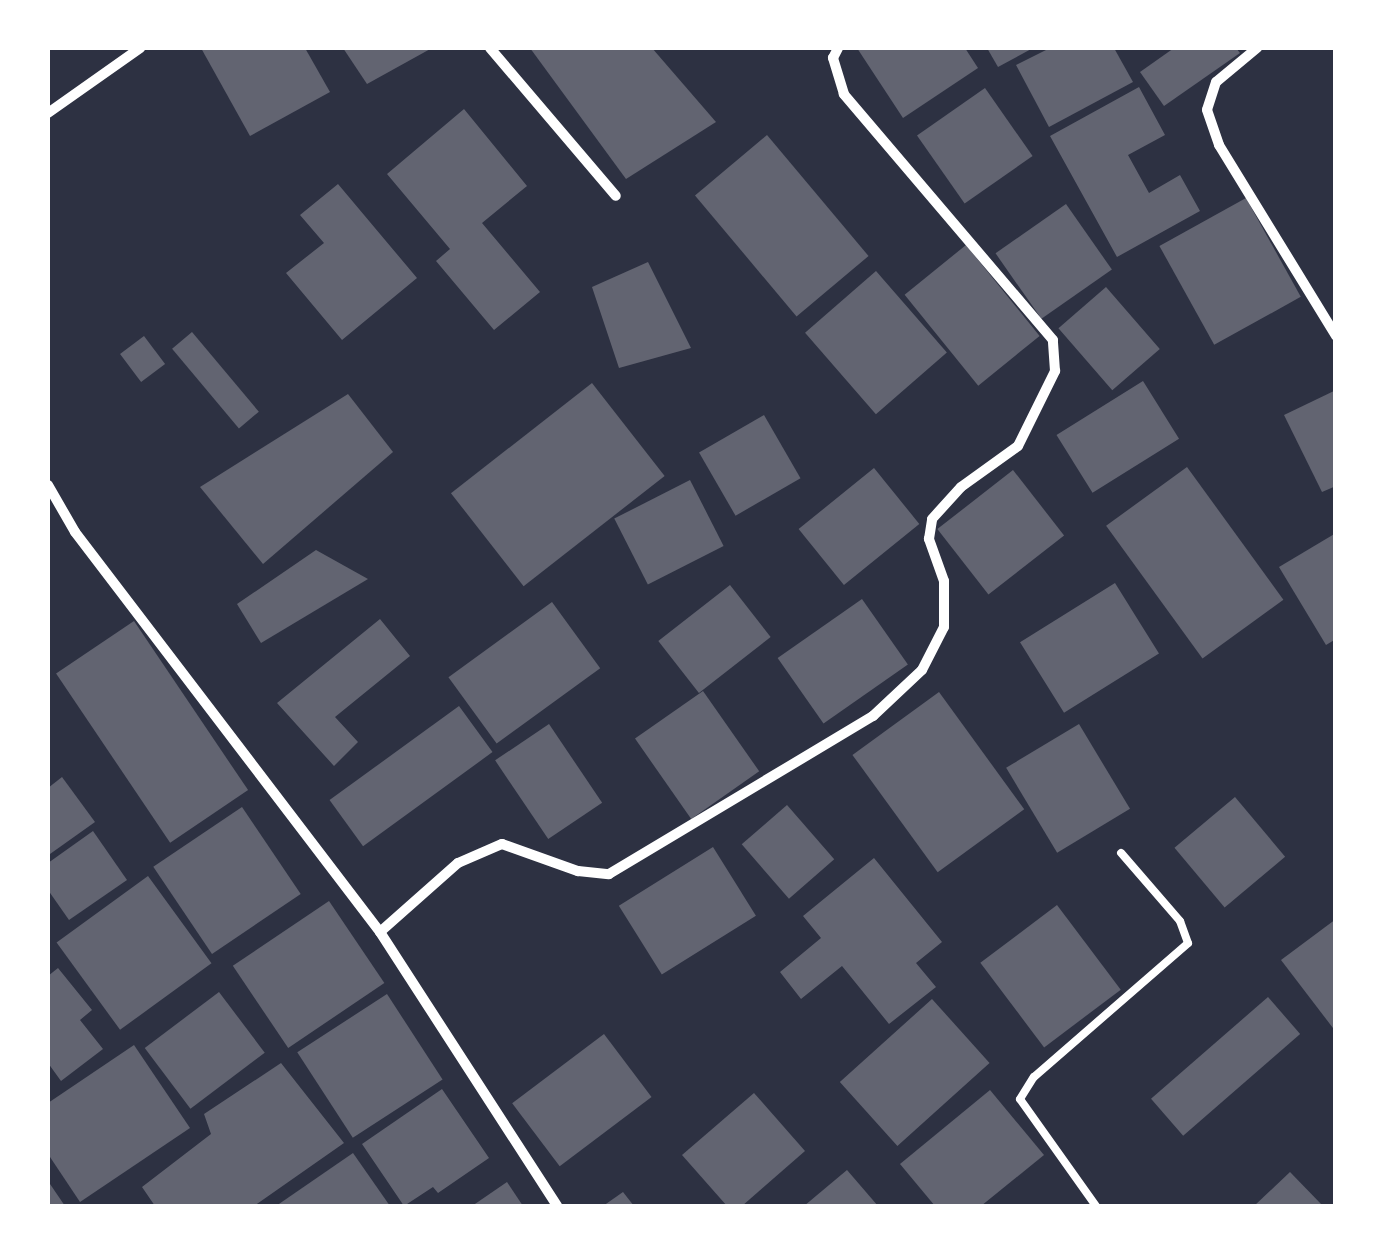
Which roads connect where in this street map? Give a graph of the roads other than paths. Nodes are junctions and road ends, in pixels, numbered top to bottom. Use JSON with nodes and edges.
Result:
{"nodes":[{"id":1,"x":140,"y":48,"type":"edge"},
{"id":2,"x":490,"y":48,"type":"edge"},
{"id":3,"x":838,"y":48,"type":"edge"},
{"id":4,"x":1257,"y":48,"type":"edge"},
{"id":5,"x":48,"y":113,"type":"edge"},
{"id":6,"x":616,"y":196,"type":"dead end"},
{"id":7,"x":1336,"y":336,"type":"edge"},
{"id":8,"x":48,"y":485,"type":"edge"},
{"id":9,"x":1120,"y":853,"type":"dead end"},
{"id":10,"x":380,"y":932,"type":"junction"},
{"id":11,"x":557,"y":1206,"type":"edge"},
{"id":12,"x":1096,"y":1206,"type":"edge"}],
"edges":[{"from":1,"to":5,"type":"street"},
{"from":2,"to":6,"type":"street"},
{"from":3,"to":10,"type":"street"},
{"from":4,"to":7,"type":"street"},
{"from":8,"to":10,"type":"street"},
{"from":9,"to":12,"type":"lane"},
{"from":10,"to":11,"type":"street"}]}
